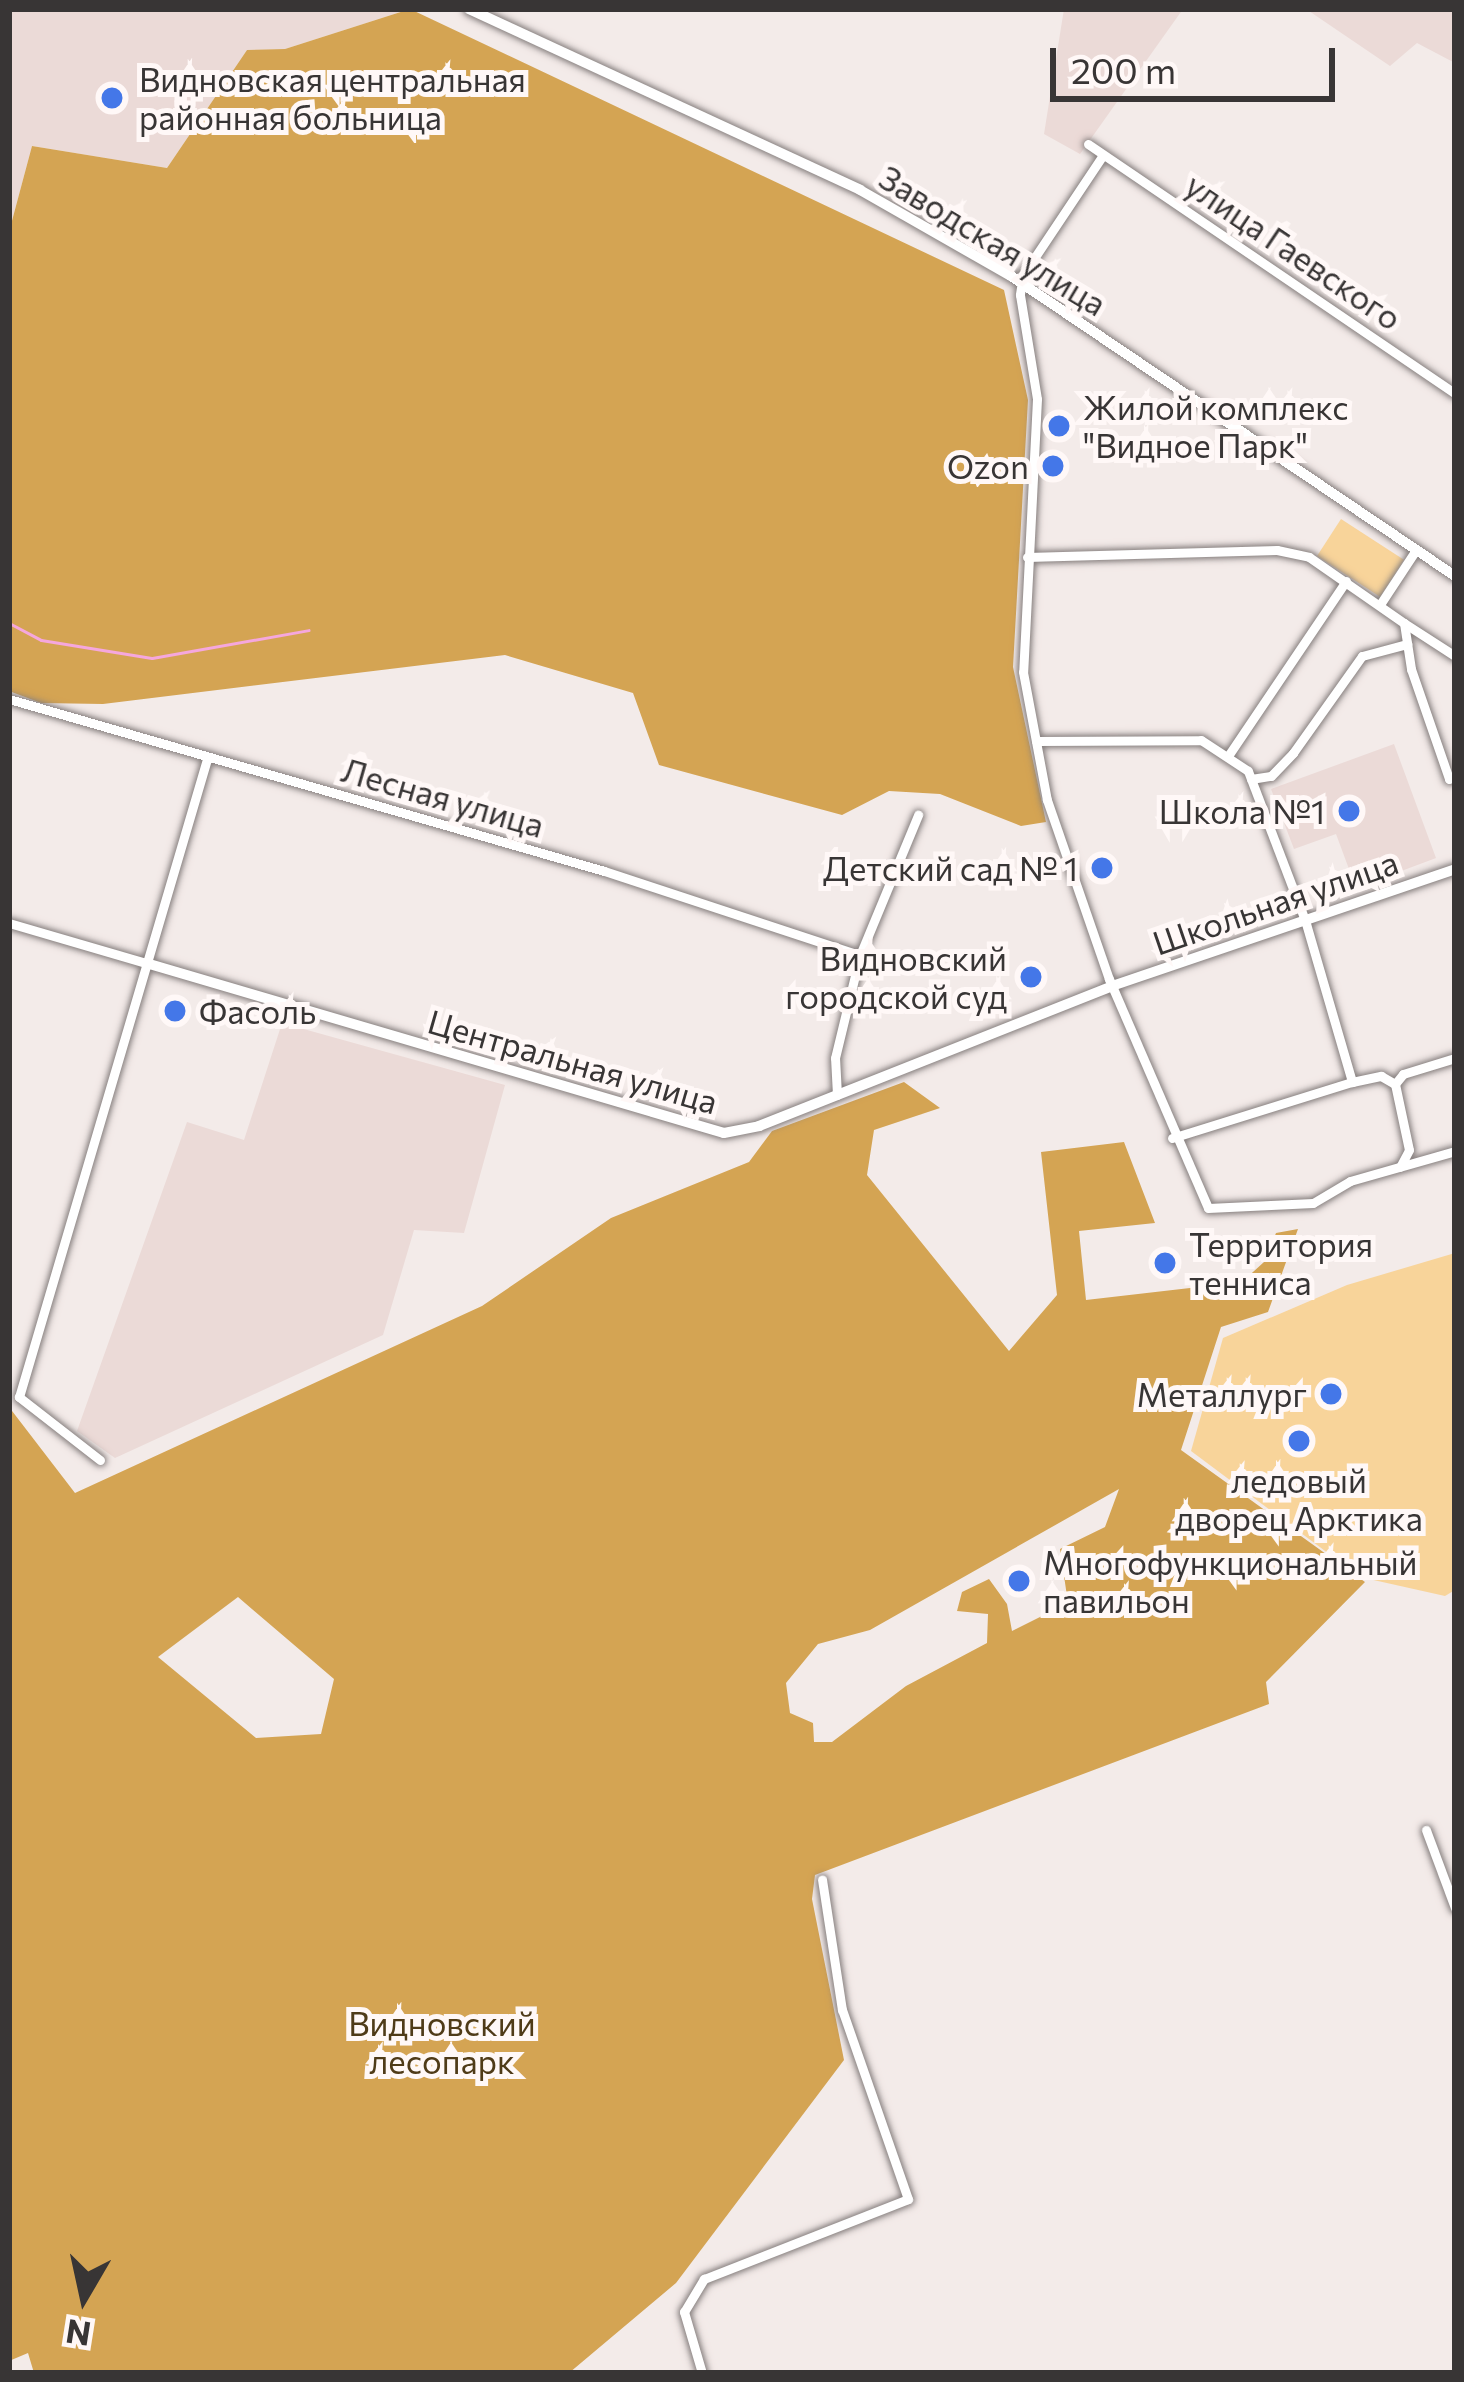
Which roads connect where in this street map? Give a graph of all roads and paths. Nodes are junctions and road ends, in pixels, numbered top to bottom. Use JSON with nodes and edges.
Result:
{"nodes":[{"id":1,"x":469,"y":9,"type":"edge"},
{"id":2,"x":1088,"y":144,"type":"dead end"},
{"id":3,"x":1103,"y":155,"type":"junction"},
{"id":4,"x":1022,"y":283,"type":"junction"},
{"id":5,"x":1455,"y":393,"type":"edge"},
{"id":6,"x":1416,"y":550,"type":"junction"},
{"id":7,"x":1027,"y":557,"type":"junction"},
{"id":8,"x":1455,"y":576,"type":"edge"},
{"id":9,"x":1346,"y":581,"type":"junction"},
{"id":10,"x":1381,"y":603,"type":"junction"},
{"id":11,"x":1404,"y":622,"type":"junction"},
{"id":12,"x":1455,"y":635,"type":"edge"},
{"id":13,"x":1407,"y":644,"type":"junction"},
{"id":14,"x":1451,"y":653,"type":"edge"},
{"id":15,"x":9,"y":699,"type":"edge"},
{"id":16,"x":1036,"y":741,"type":"junction"},
{"id":17,"x":1228,"y":756,"type":"junction"},
{"id":18,"x":207,"y":759,"type":"junction"},
{"id":19,"x":1451,"y":775,"type":"edge"},
{"id":20,"x":1251,"y":779,"type":"junction"},
{"id":21,"x":918,"y":815,"type":"dead end"},
{"id":22,"x":1455,"y":869,"type":"edge"},
{"id":23,"x":1305,"y":920,"type":"junction"},
{"id":24,"x":9,"y":923,"type":"edge"},
{"id":25,"x":860,"y":955,"type":"junction"},
{"id":26,"x":146,"y":963,"type":"junction"},
{"id":27,"x":1112,"y":986,"type":"junction"},
{"id":28,"x":1455,"y":1058,"type":"edge"},
{"id":29,"x":1352,"y":1082,"type":"junction"},
{"id":30,"x":1395,"y":1084,"type":"junction"},
{"id":31,"x":837,"y":1095,"type":"junction"},
{"id":32,"x":1172,"y":1138,"type":"junction"},
{"id":33,"x":1455,"y":1151,"type":"edge"},
{"id":34,"x":1400,"y":1167,"type":"junction"},
{"id":35,"x":100,"y":1460,"type":"dead end"},
{"id":36,"x":1426,"y":1830,"type":"dead end"},
{"id":37,"x":823,"y":1880,"type":"dead end"},
{"id":38,"x":1455,"y":1908,"type":"edge"},
{"id":39,"x":702,"y":2373,"type":"edge"}],
"edges":[{"from":1,"to":4,"type":"street","name":"Заводская улица"},
{"from":2,"to":3,"type":"street","name":"улица Гаевского"},
{"from":3,"to":4,"type":"street"},
{"from":3,"to":5,"type":"street","name":"улица Гаевского"},
{"from":4,"to":6,"type":"street","name":"Заводская улица"},
{"from":4,"to":7,"type":"street"},
{"from":6,"to":8,"type":"street","name":"Заводская улица"},
{"from":6,"to":10,"type":"street"},
{"from":7,"to":9,"type":"street"},
{"from":7,"to":16,"type":"street"},
{"from":9,"to":10,"type":"street"},
{"from":9,"to":17,"type":"street"},
{"from":10,"to":11,"type":"street"},
{"from":11,"to":13,"type":"street"},
{"from":11,"to":14,"type":"street"},
{"from":12,"to":14,"type":"street"},
{"from":13,"to":19,"type":"street"},
{"from":13,"to":20,"type":"street"},
{"from":15,"to":18,"type":"street","name":"Лесная улица"},
{"from":16,"to":17,"type":"street"},
{"from":16,"to":27,"type":"street"},
{"from":17,"to":20,"type":"street"},
{"from":18,"to":25,"type":"street","name":"Лесная улица"},
{"from":18,"to":26,"type":"street"},
{"from":20,"to":23,"type":"street"},
{"from":21,"to":25,"type":"street"},
{"from":22,"to":23,"type":"street","name":"Школьная улица"},
{"from":23,"to":27,"type":"street","name":"Школьная улица"},
{"from":23,"to":29,"type":"street"},
{"from":24,"to":26,"type":"street","name":"Центральная улица"},
{"from":25,"to":31,"type":"street"},
{"from":26,"to":31,"type":"street","name":"Центральная улица"},
{"from":26,"to":35,"type":"street"},
{"from":27,"to":31,"type":"street","name":"Центральная улица"},
{"from":27,"to":32,"type":"street"},
{"from":28,"to":30,"type":"street"},
{"from":29,"to":30,"type":"street"},
{"from":29,"to":32,"type":"street"},
{"from":30,"to":34,"type":"street"},
{"from":32,"to":34,"type":"street"},
{"from":33,"to":34,"type":"street"},
{"from":36,"to":38,"type":"street"},
{"from":37,"to":39,"type":"street"}]}
